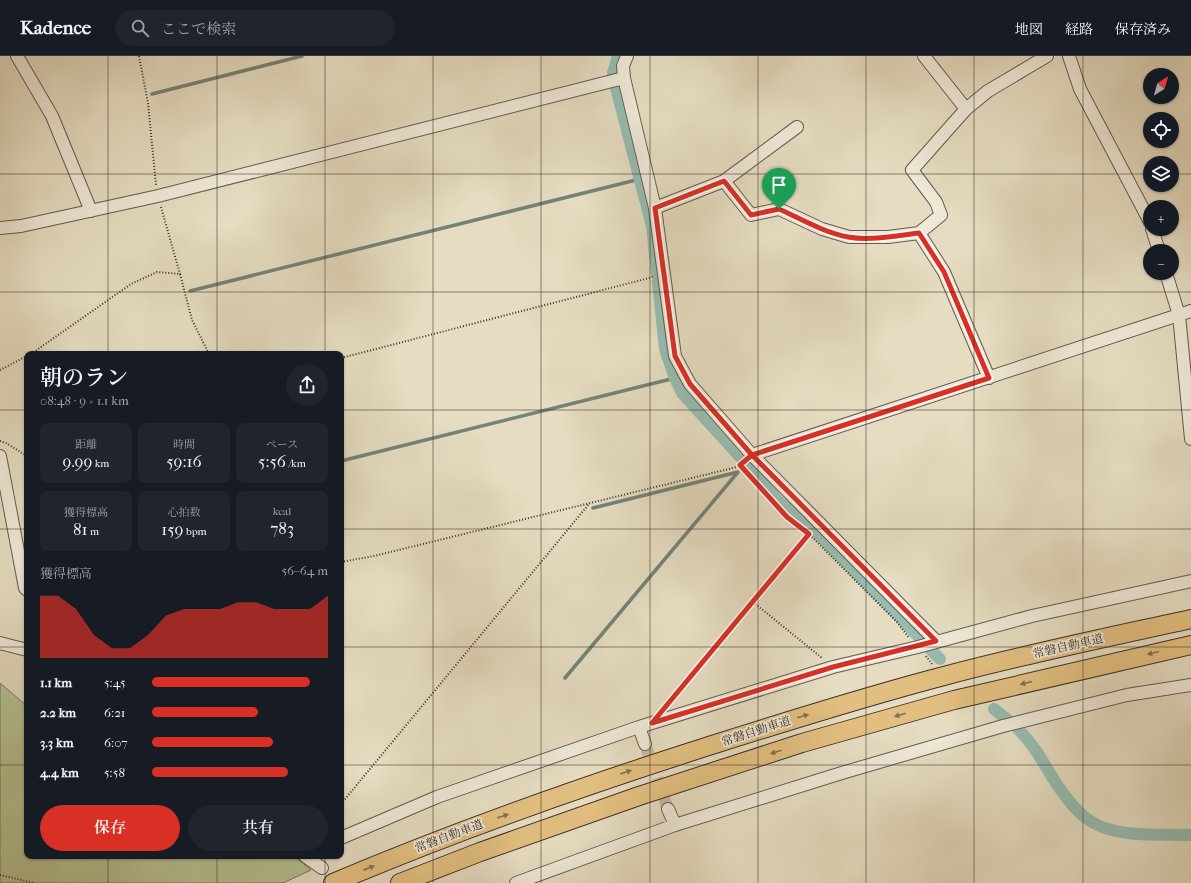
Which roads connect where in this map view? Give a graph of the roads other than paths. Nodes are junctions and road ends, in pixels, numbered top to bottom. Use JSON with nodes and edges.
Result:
{"nodes":[{"id":1,"x":17,"y":56,"type":"edge"},
{"id":2,"x":627,"y":56,"type":"edge"},
{"id":3,"x":924,"y":56,"type":"edge"},
{"id":4,"x":1047,"y":56,"type":"edge"},
{"id":5,"x":1069,"y":56,"type":"edge"},
{"id":6,"x":624,"y":78,"type":"junction"},
{"id":7,"x":966,"y":109,"type":"junction"},
{"id":8,"x":797,"y":127,"type":"dead end"},
{"id":9,"x":724,"y":181,"type":"junction"},
{"id":10,"x":655,"y":208,"type":"junction"},
{"id":11,"x":1143,"y":209,"type":"edge"},
{"id":12,"x":91,"y":211,"type":"junction"},
{"id":13,"x":0,"y":228,"type":"edge"},
{"id":14,"x":919,"y":233,"type":"junction"},
{"id":15,"x":1168,"y":280,"type":"edge"},
{"id":16,"x":1191,"y":311,"type":"edge"},
{"id":17,"x":1179,"y":315,"type":"junction"},
{"id":18,"x":989,"y":378,"type":"junction"},
{"id":19,"x":1191,"y":439,"type":"edge"},
{"id":20,"x":752,"y":455,"type":"junction"},
{"id":21,"x":0,"y":456,"type":"edge"},
{"id":22,"x":24,"y":553,"type":"edge"},
{"id":23,"x":19,"y":559,"type":"junction"},
{"id":24,"x":1191,"y":581,"type":"edge"},
{"id":25,"x":24,"y":583,"type":"edge"},
{"id":26,"x":1191,"y":619,"type":"edge"},
{"id":27,"x":936,"y":641,"type":"junction"},
{"id":28,"x":0,"y":643,"type":"edge"},
{"id":29,"x":1191,"y":645,"type":"edge"},
{"id":30,"x":24,"y":649,"type":"edge"},
{"id":31,"x":1191,"y":684,"type":"edge"},
{"id":32,"x":639,"y":727,"type":"junction"},
{"id":33,"x":645,"y":744,"type":"tunnel mouth"},
{"id":34,"x":668,"y":809,"type":"tunnel mouth"},
{"id":35,"x":674,"y":825,"type":"junction"},
{"id":36,"x":344,"y":837,"type":"edge"},
{"id":37,"x":311,"y":859,"type":"edge"},
{"id":38,"x":322,"y":868,"type":"dead end"},
{"id":39,"x":333,"y":883,"type":"edge"},
{"id":40,"x":400,"y":883,"type":"edge"},
{"id":41,"x":516,"y":883,"type":"edge"}],
"edges":[{"from":1,"to":12,"type":"street"},
{"from":2,"to":6,"type":"street"},
{"from":3,"to":7,"type":"street"},
{"from":4,"to":7,"type":"street"},
{"from":5,"to":11,"type":"street"},
{"from":6,"to":10,"type":"street"},
{"from":6,"to":12,"type":"street"},
{"from":7,"to":14,"type":"street"},
{"from":8,"to":9,"type":"street"},
{"from":9,"to":10,"type":"street"},
{"from":9,"to":14,"type":"street"},
{"from":10,"to":20,"type":"street"},
{"from":12,"to":13,"type":"street"},
{"from":14,"to":18,"type":"street"},
{"from":15,"to":17,"type":"street"},
{"from":16,"to":17,"type":"street"},
{"from":17,"to":18,"type":"street"},
{"from":17,"to":19,"type":"street"},
{"from":18,"to":20,"type":"street"},
{"from":20,"to":27,"type":"street"},
{"from":21,"to":23,"type":"street"},
{"from":22,"to":23,"type":"street"},
{"from":23,"to":25,"type":"street"},
{"from":24,"to":27,"type":"street"},
{"from":39,"to":26,"type":"highway","name":"常磐自動車道","one_way":true},
{"from":27,"to":32,"type":"street"},
{"from":28,"to":30,"type":"street"},
{"from":29,"to":40,"type":"highway","one_way":true},
{"from":31,"to":35,"type":"street"},
{"from":32,"to":33,"type":"street"},
{"from":32,"to":36,"type":"street"},
{"from":34,"to":35,"type":"street"},
{"from":35,"to":41,"type":"street"},
{"from":37,"to":38,"type":"street"}]}
